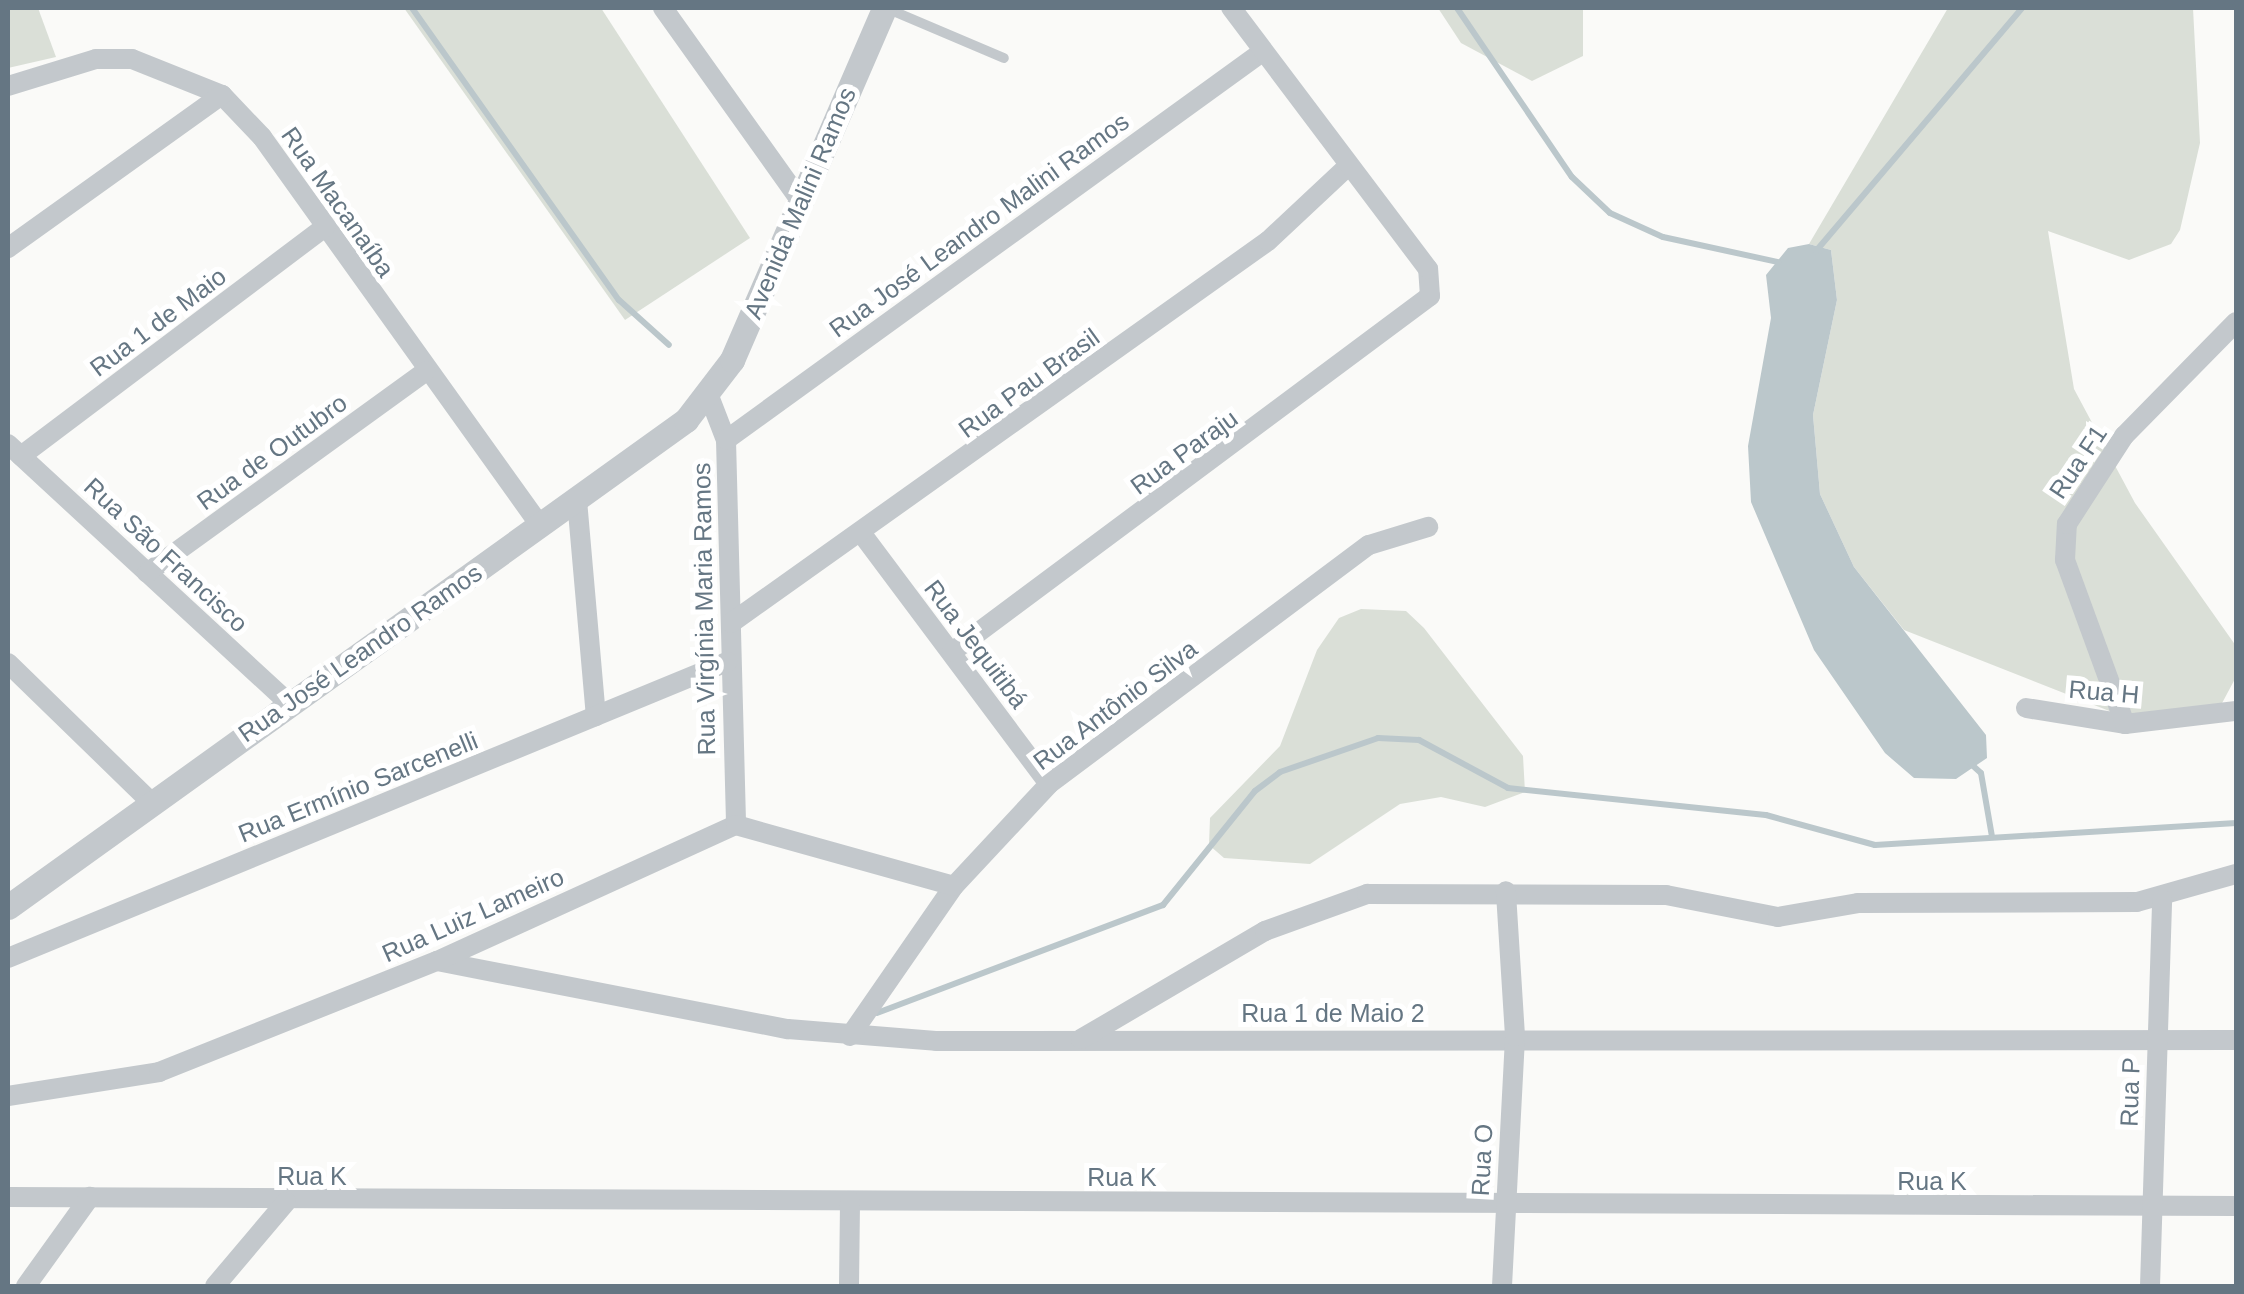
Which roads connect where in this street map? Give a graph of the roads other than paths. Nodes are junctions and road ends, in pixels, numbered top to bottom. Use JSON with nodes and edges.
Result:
{"nodes":[{"id":1,"x":662,"y":8,"type":"edge"},
{"id":2,"x":884,"y":8,"type":"edge"},
{"id":3,"x":1230,"y":8,"type":"edge"},
{"id":4,"x":1262,"y":52,"type":"junction"},
{"id":5,"x":1004,"y":58,"type":"dead end"},
{"id":6,"x":8,"y":86,"type":"edge"},
{"id":7,"x":222,"y":95,"type":"junction"},
{"id":8,"x":1345,"y":169,"type":"junction"},
{"id":9,"x":800,"y":200,"type":"junction"},
{"id":10,"x":325,"y":227,"type":"junction"},
{"id":11,"x":8,"y":248,"type":"edge"},
{"id":12,"x":2236,"y":322,"type":"edge"},
{"id":13,"x":426,"y":371,"type":"junction"},
{"id":14,"x":710,"y":396,"type":"junction"},
{"id":15,"x":726,"y":440,"type":"junction"},
{"id":16,"x":14,"y":450,"type":"edge"},
{"id":17,"x":577,"y":500,"type":"junction"},
{"id":18,"x":540,"y":526,"type":"junction"},
{"id":19,"x":1428,"y":527,"type":"dead end"},
{"id":20,"x":862,"y":534,"type":"junction"},
{"id":21,"x":147,"y":572,"type":"junction"},
{"id":22,"x":731,"y":623,"type":"junction"},
{"id":23,"x":952,"y":652,"type":"junction"},
{"id":24,"x":727,"y":662,"type":"junction"},
{"id":25,"x":8,"y":663,"type":"edge"},
{"id":26,"x":290,"y":704,"type":"junction"},
{"id":27,"x":2026,"y":708,"type":"dead end"},
{"id":28,"x":2236,"y":711,"type":"edge"},
{"id":29,"x":596,"y":716,"type":"junction"},
{"id":30,"x":2124,"y":724,"type":"junction"},
{"id":31,"x":1049,"y":784,"type":"junction"},
{"id":32,"x":150,"y":802,"type":"junction"},
{"id":33,"x":736,"y":825,"type":"junction"},
{"id":34,"x":2236,"y":874,"type":"edge"},
{"id":35,"x":954,"y":886,"type":"junction"},
{"id":36,"x":1506,"y":891,"type":"junction"},
{"id":37,"x":2162,"y":899,"type":"junction"},
{"id":38,"x":8,"y":907,"type":"edge"},
{"id":39,"x":8,"y":958,"type":"edge"},
{"id":40,"x":437,"y":960,"type":"junction"},
{"id":41,"x":850,"y":1036,"type":"junction"},
{"id":42,"x":1514,"y":1036,"type":"junction"},
{"id":43,"x":2157,"y":1039,"type":"junction"},
{"id":44,"x":1079,"y":1040,"type":"junction"},
{"id":45,"x":2236,"y":1040,"type":"edge"},
{"id":46,"x":8,"y":1096,"type":"edge"},
{"id":47,"x":8,"y":1197,"type":"edge"},
{"id":48,"x":90,"y":1197,"type":"junction"},
{"id":49,"x":850,"y":1201,"type":"junction"},
{"id":50,"x":286,"y":1202,"type":"junction"},
{"id":51,"x":1505,"y":1204,"type":"junction"},
{"id":52,"x":2236,"y":1206,"type":"edge"},
{"id":53,"x":2151,"y":1207,"type":"junction"},
{"id":54,"x":26,"y":1286,"type":"edge"},
{"id":55,"x":215,"y":1286,"type":"edge"},
{"id":56,"x":849,"y":1286,"type":"edge"},
{"id":57,"x":1502,"y":1286,"type":"edge"},
{"id":58,"x":2150,"y":1286,"type":"edge"}],
"edges":[{"from":1,"to":9,"type":"street"},
{"from":2,"to":5,"type":"lane"},
{"from":2,"to":9,"type":"street","name":"Avenida Malini Ramos"},
{"from":3,"to":4,"type":"street"},
{"from":4,"to":8,"type":"street"},
{"from":4,"to":15,"type":"street","name":"Rua José Leandro Malini Ramos"},
{"from":6,"to":7,"type":"street","name":"Rua Macanaíba"},
{"from":7,"to":10,"type":"street","name":"Rua Macanaíba"},
{"from":7,"to":11,"type":"street"},
{"from":8,"to":20,"type":"street","name":"Rua Pau Brasil"},
{"from":8,"to":23,"type":"street","name":"Rua Paraju"},
{"from":9,"to":14,"type":"street","name":"Avenida Malini Ramos"},
{"from":10,"to":13,"type":"street","name":"Rua Macanaíba"},
{"from":10,"to":16,"type":"street","name":"Rua 1 de Maio"},
{"from":12,"to":30,"type":"street","name":"Rua F1"},
{"from":13,"to":18,"type":"street","name":"Rua Macanaíba"},
{"from":13,"to":21,"type":"street","name":"Rua de Outubro"},
{"from":14,"to":15,"type":"street","name":"Rua Virgínia Maria Ramos"},
{"from":14,"to":17,"type":"street","name":"Rua José Leandro Ramos"},
{"from":15,"to":22,"type":"street","name":"Rua Virgínia Maria Ramos"},
{"from":16,"to":21,"type":"street","name":"Rua São Francisco"},
{"from":17,"to":18,"type":"street","name":"Rua José Leandro Ramos"},
{"from":17,"to":29,"type":"street"},
{"from":18,"to":26,"type":"street","name":"Rua José Leandro Ramos"},
{"from":19,"to":31,"type":"street","name":"Rua Antônio Silva"},
{"from":20,"to":22,"type":"street","name":"Rua Pau Brasil"},
{"from":20,"to":23,"type":"street","name":"Rua Jequitibá"},
{"from":21,"to":26,"type":"street","name":"Rua São Francisco"},
{"from":22,"to":24,"type":"street","name":"Rua Virgínia Maria Ramos"},
{"from":23,"to":31,"type":"street","name":"Rua Jequitibá"},
{"from":24,"to":29,"type":"street","name":"Rua Ermínio Sarcenelli"},
{"from":24,"to":33,"type":"street","name":"Rua Virgínia Maria Ramos"},
{"from":25,"to":32,"type":"street"},
{"from":26,"to":32,"type":"street","name":"Rua José Leandro Ramos"},
{"from":27,"to":30,"type":"street","name":"Rua H"},
{"from":28,"to":30,"type":"street","name":"Rua H"},
{"from":29,"to":39,"type":"street","name":"Rua Ermínio Sarcenelli"},
{"from":31,"to":35,"type":"street","name":"Rua Antônio Silva"},
{"from":32,"to":38,"type":"street","name":"Rua José Leandro Ramos"},
{"from":33,"to":35,"type":"street"},
{"from":33,"to":40,"type":"street","name":"Rua Luiz Lameiro"},
{"from":34,"to":37,"type":"street"},
{"from":35,"to":41,"type":"street","name":"Rua Antônio Silva"},
{"from":36,"to":37,"type":"street"},
{"from":36,"to":42,"type":"street","name":"Rua O"},
{"from":36,"to":44,"type":"street"},
{"from":37,"to":43,"type":"street","name":"Rua P"},
{"from":40,"to":41,"type":"street","name":"Rua 1 de Maio 2"},
{"from":40,"to":46,"type":"street","name":"Rua Luiz Lameiro"},
{"from":41,"to":44,"type":"street","name":"Rua 1 de Maio 2"},
{"from":42,"to":43,"type":"street","name":"Rua 1 de Maio 2"},
{"from":42,"to":44,"type":"street","name":"Rua 1 de Maio 2"},
{"from":42,"to":51,"type":"street","name":"Rua O"},
{"from":43,"to":45,"type":"street","name":"Rua 1 de Maio 2"},
{"from":43,"to":53,"type":"street","name":"Rua P"},
{"from":47,"to":48,"type":"street","name":"Rua K"},
{"from":48,"to":50,"type":"street","name":"Rua K"},
{"from":48,"to":54,"type":"street"},
{"from":49,"to":50,"type":"street","name":"Rua K"},
{"from":49,"to":51,"type":"street","name":"Rua K"},
{"from":49,"to":56,"type":"street"},
{"from":50,"to":55,"type":"street"},
{"from":51,"to":53,"type":"street","name":"Rua K"},
{"from":51,"to":57,"type":"street","name":"Rua O"},
{"from":52,"to":53,"type":"street","name":"Rua K"},
{"from":53,"to":58,"type":"street","name":"Rua P"}]}
